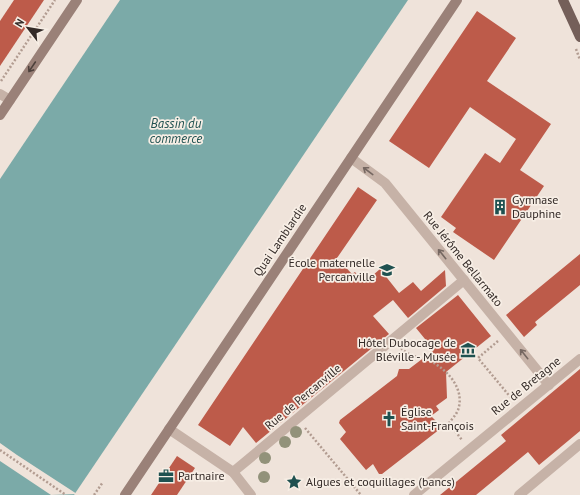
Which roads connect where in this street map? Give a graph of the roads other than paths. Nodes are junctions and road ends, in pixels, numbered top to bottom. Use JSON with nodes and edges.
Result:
{"nodes":[{"id":1,"x":76,"y":0,"type":"edge"},
{"id":2,"x":457,"y":0,"type":"edge"},
{"id":3,"x":564,"y":1,"type":"edge"},
{"id":4,"x":580,"y":37,"type":"edge"},
{"id":5,"x":0,"y":94,"type":"edge"},
{"id":6,"x":10,"y":100,"type":"junction"},
{"id":7,"x":0,"y":115,"type":"edge"},
{"id":8,"x":351,"y":158,"type":"junction"},
{"id":9,"x":464,"y":280,"type":"junction"},
{"id":10,"x":580,"y":359,"type":"edge"},
{"id":11,"x":549,"y":385,"type":"junction"},
{"id":12,"x":169,"y":429,"type":"junction"},
{"id":13,"x":580,"y":444,"type":"edge"},
{"id":14,"x":233,"y":472,"type":"junction"},
{"id":15,"x":124,"y":495,"type":"edge"},
{"id":16,"x":251,"y":495,"type":"edge"},
{"id":17,"x":414,"y":495,"type":"edge"},
{"id":18,"x":519,"y":495,"type":"edge"}],
"edges":[{"from":1,"to":6,"type":"main road","one_way":true},
{"from":2,"to":8,"type":"main road","name":"Quai Lamblardie"},
{"from":3,"to":4,"type":"main road"},
{"from":5,"to":6,"type":"street"},
{"from":6,"to":7,"type":"main road"},
{"from":9,"to":8,"type":"street","name":"Rue Jérôme Bellarmato","one_way":true},
{"from":8,"to":12,"type":"main road","name":"Quai Lamblardie"},
{"from":11,"to":9,"type":"street","name":"Rue Jérôme Bellarmato","one_way":true},
{"from":9,"to":14,"type":"street","name":"Rue de Percanville"},
{"from":10,"to":11,"type":"street","name":"Rue de Bretagne"},
{"from":11,"to":17,"type":"street","name":"Rue de Bretagne"},
{"from":12,"to":14,"type":"street"},
{"from":12,"to":15,"type":"main road","name":"Quai Lamblardie"},
{"from":13,"to":18,"type":"street"},
{"from":14,"to":16,"type":"street"}]}
